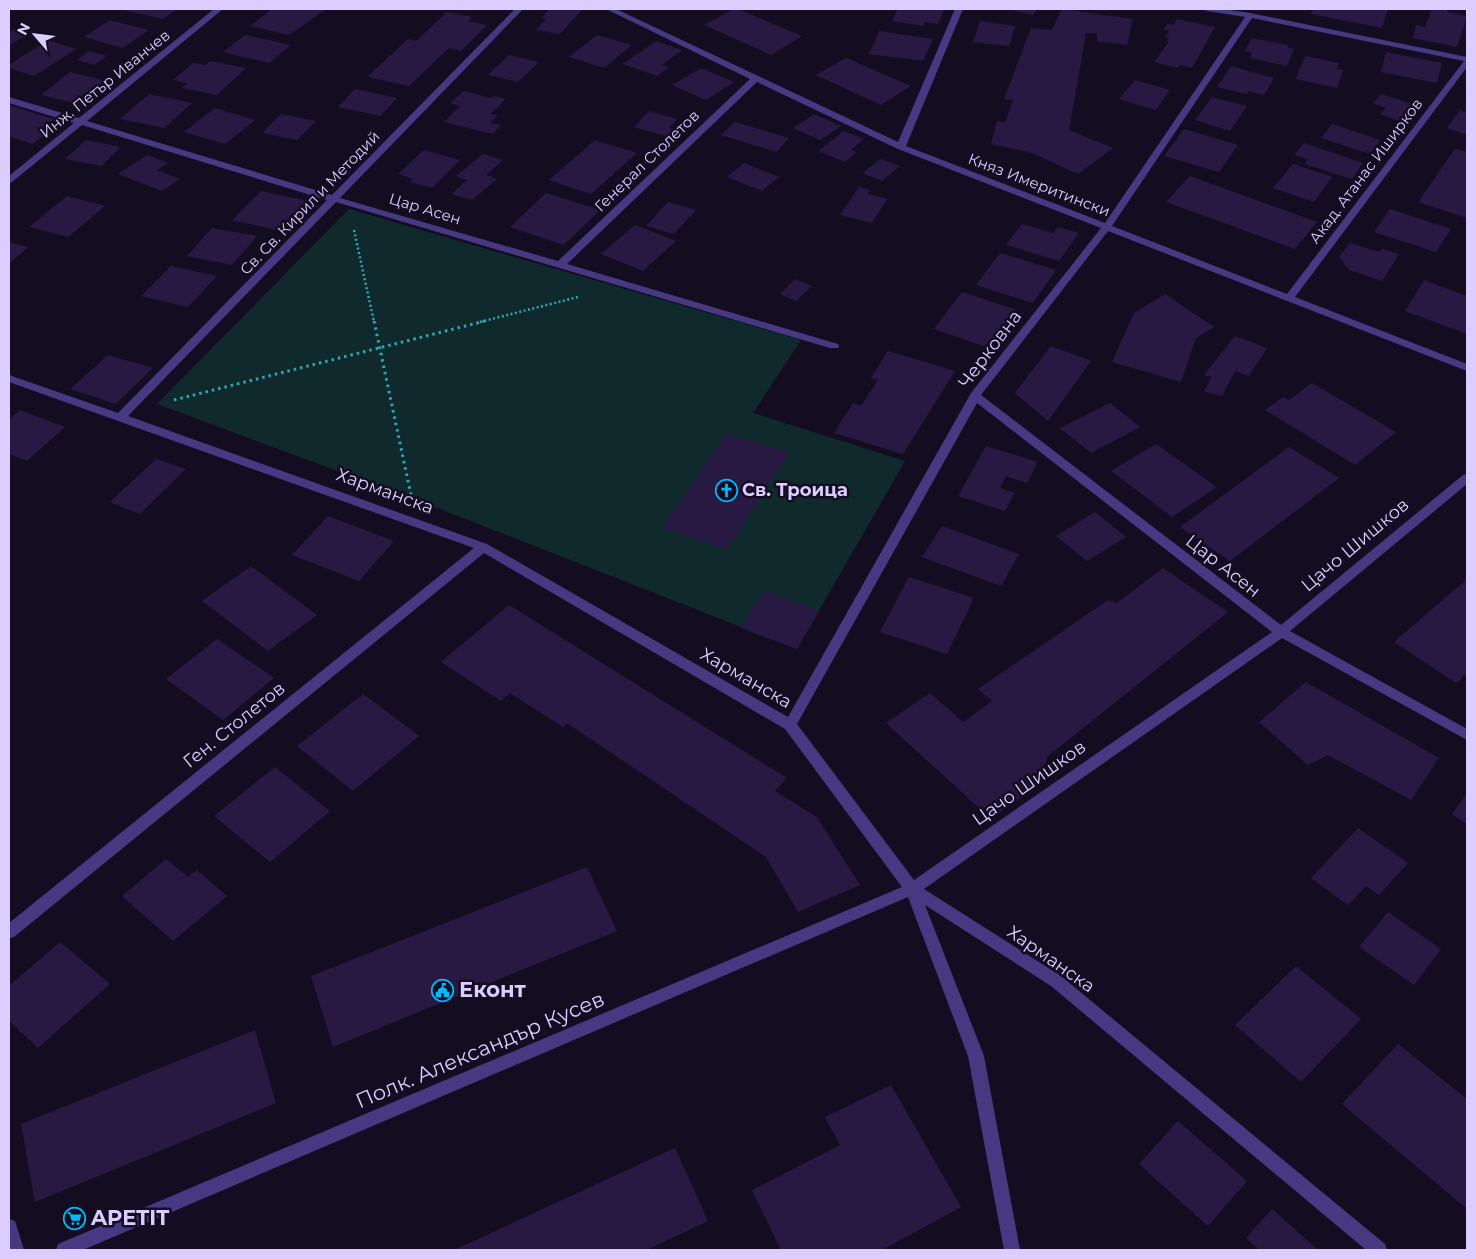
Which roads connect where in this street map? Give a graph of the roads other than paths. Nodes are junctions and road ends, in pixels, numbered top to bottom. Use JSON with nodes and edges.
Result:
{"nodes":[{"id":1,"x":219,"y":9,"type":"edge"},
{"id":2,"x":519,"y":9,"type":"edge"},
{"id":3,"x":610,"y":9,"type":"edge"},
{"id":4,"x":959,"y":9,"type":"edge"},
{"id":5,"x":1207,"y":9,"type":"edge"},
{"id":6,"x":1250,"y":15,"type":"junction"},
{"id":7,"x":1467,"y":60,"type":"edge"},
{"id":8,"x":756,"y":78,"type":"junction"},
{"id":9,"x":9,"y":100,"type":"edge"},
{"id":10,"x":81,"y":121,"type":"junction"},
{"id":11,"x":901,"y":147,"type":"junction"},
{"id":12,"x":9,"y":180,"type":"edge"},
{"id":13,"x":335,"y":199,"type":"junction"},
{"id":14,"x":1106,"y":228,"type":"junction"},
{"id":15,"x":559,"y":266,"type":"junction"},
{"id":16,"x":1288,"y":299,"type":"junction"},
{"id":17,"x":834,"y":346,"type":"dead end"},
{"id":18,"x":1467,"y":368,"type":"edge"},
{"id":19,"x":9,"y":378,"type":"edge"},
{"id":20,"x":975,"y":396,"type":"junction"},
{"id":21,"x":121,"y":417,"type":"junction"},
{"id":22,"x":1467,"y":478,"type":"edge"},
{"id":23,"x":483,"y":547,"type":"junction"},
{"id":24,"x":1281,"y":632,"type":"junction"},
{"id":25,"x":790,"y":725,"type":"junction"},
{"id":26,"x":1467,"y":735,"type":"edge"},
{"id":27,"x":912,"y":889,"type":"junction"},
{"id":28,"x":9,"y":932,"type":"edge"},
{"id":29,"x":9,"y":1227,"type":"edge"},
{"id":30,"x":16,"y":1250,"type":"edge"},
{"id":31,"x":64,"y":1250,"type":"edge"},
{"id":32,"x":1012,"y":1250,"type":"edge"},
{"id":33,"x":1379,"y":1250,"type":"edge"}],
"edges":[{"from":1,"to":10,"type":"street","name":"Инж. Петър Иванчев"},
{"from":2,"to":13,"type":"street","name":"Св. Св. Кирил и Методий"},
{"from":3,"to":8,"type":"street","name":"Княз Имеритински"},
{"from":4,"to":11,"type":"street"},
{"from":5,"to":6,"type":"street"},
{"from":6,"to":7,"type":"street"},
{"from":6,"to":14,"type":"street","name":"Черковна"},
{"from":7,"to":16,"type":"street","name":"Акад. Атанас Иширков"},
{"from":8,"to":11,"type":"street","name":"Княз Имеритински"},
{"from":8,"to":15,"type":"street","name":"Генерал Столетов"},
{"from":9,"to":10,"type":"street","name":"Цар Асен"},
{"from":10,"to":12,"type":"street","name":"Инж. Петър Иванчев"},
{"from":10,"to":13,"type":"street","name":"Цар Асен"},
{"from":11,"to":14,"type":"street","name":"Княз Имеритински"},
{"from":13,"to":15,"type":"street","name":"Цар Асен"},
{"from":13,"to":21,"type":"street","name":"Св. Св. Кирил и Методий"},
{"from":14,"to":16,"type":"street","name":"Княз Имеритински"},
{"from":14,"to":20,"type":"street","name":"Черковна"},
{"from":15,"to":17,"type":"street","name":"Цар Асен"},
{"from":16,"to":18,"type":"street","name":"Княз Имеритински"},
{"from":19,"to":21,"type":"street","name":"Харманска"},
{"from":20,"to":24,"type":"street","name":"Цар Асен"},
{"from":20,"to":25,"type":"street","name":"Черковна"},
{"from":21,"to":23,"type":"street","name":"Харманска"},
{"from":22,"to":24,"type":"street","name":"Цачо Шишков"},
{"from":23,"to":25,"type":"street","name":"Харманска"},
{"from":23,"to":28,"type":"street","name":"Ген. Столетов"},
{"from":24,"to":26,"type":"street","name":"Цар Асен"},
{"from":24,"to":27,"type":"street","name":"Цачо Шишков"},
{"from":25,"to":27,"type":"street","name":"Харманска"},
{"from":27,"to":31,"type":"street","name":"Полк. Александър Кусев"},
{"from":27,"to":32,"type":"street"},
{"from":27,"to":33,"type":"street","name":"Харманска"},
{"from":29,"to":30,"type":"street"}]}
